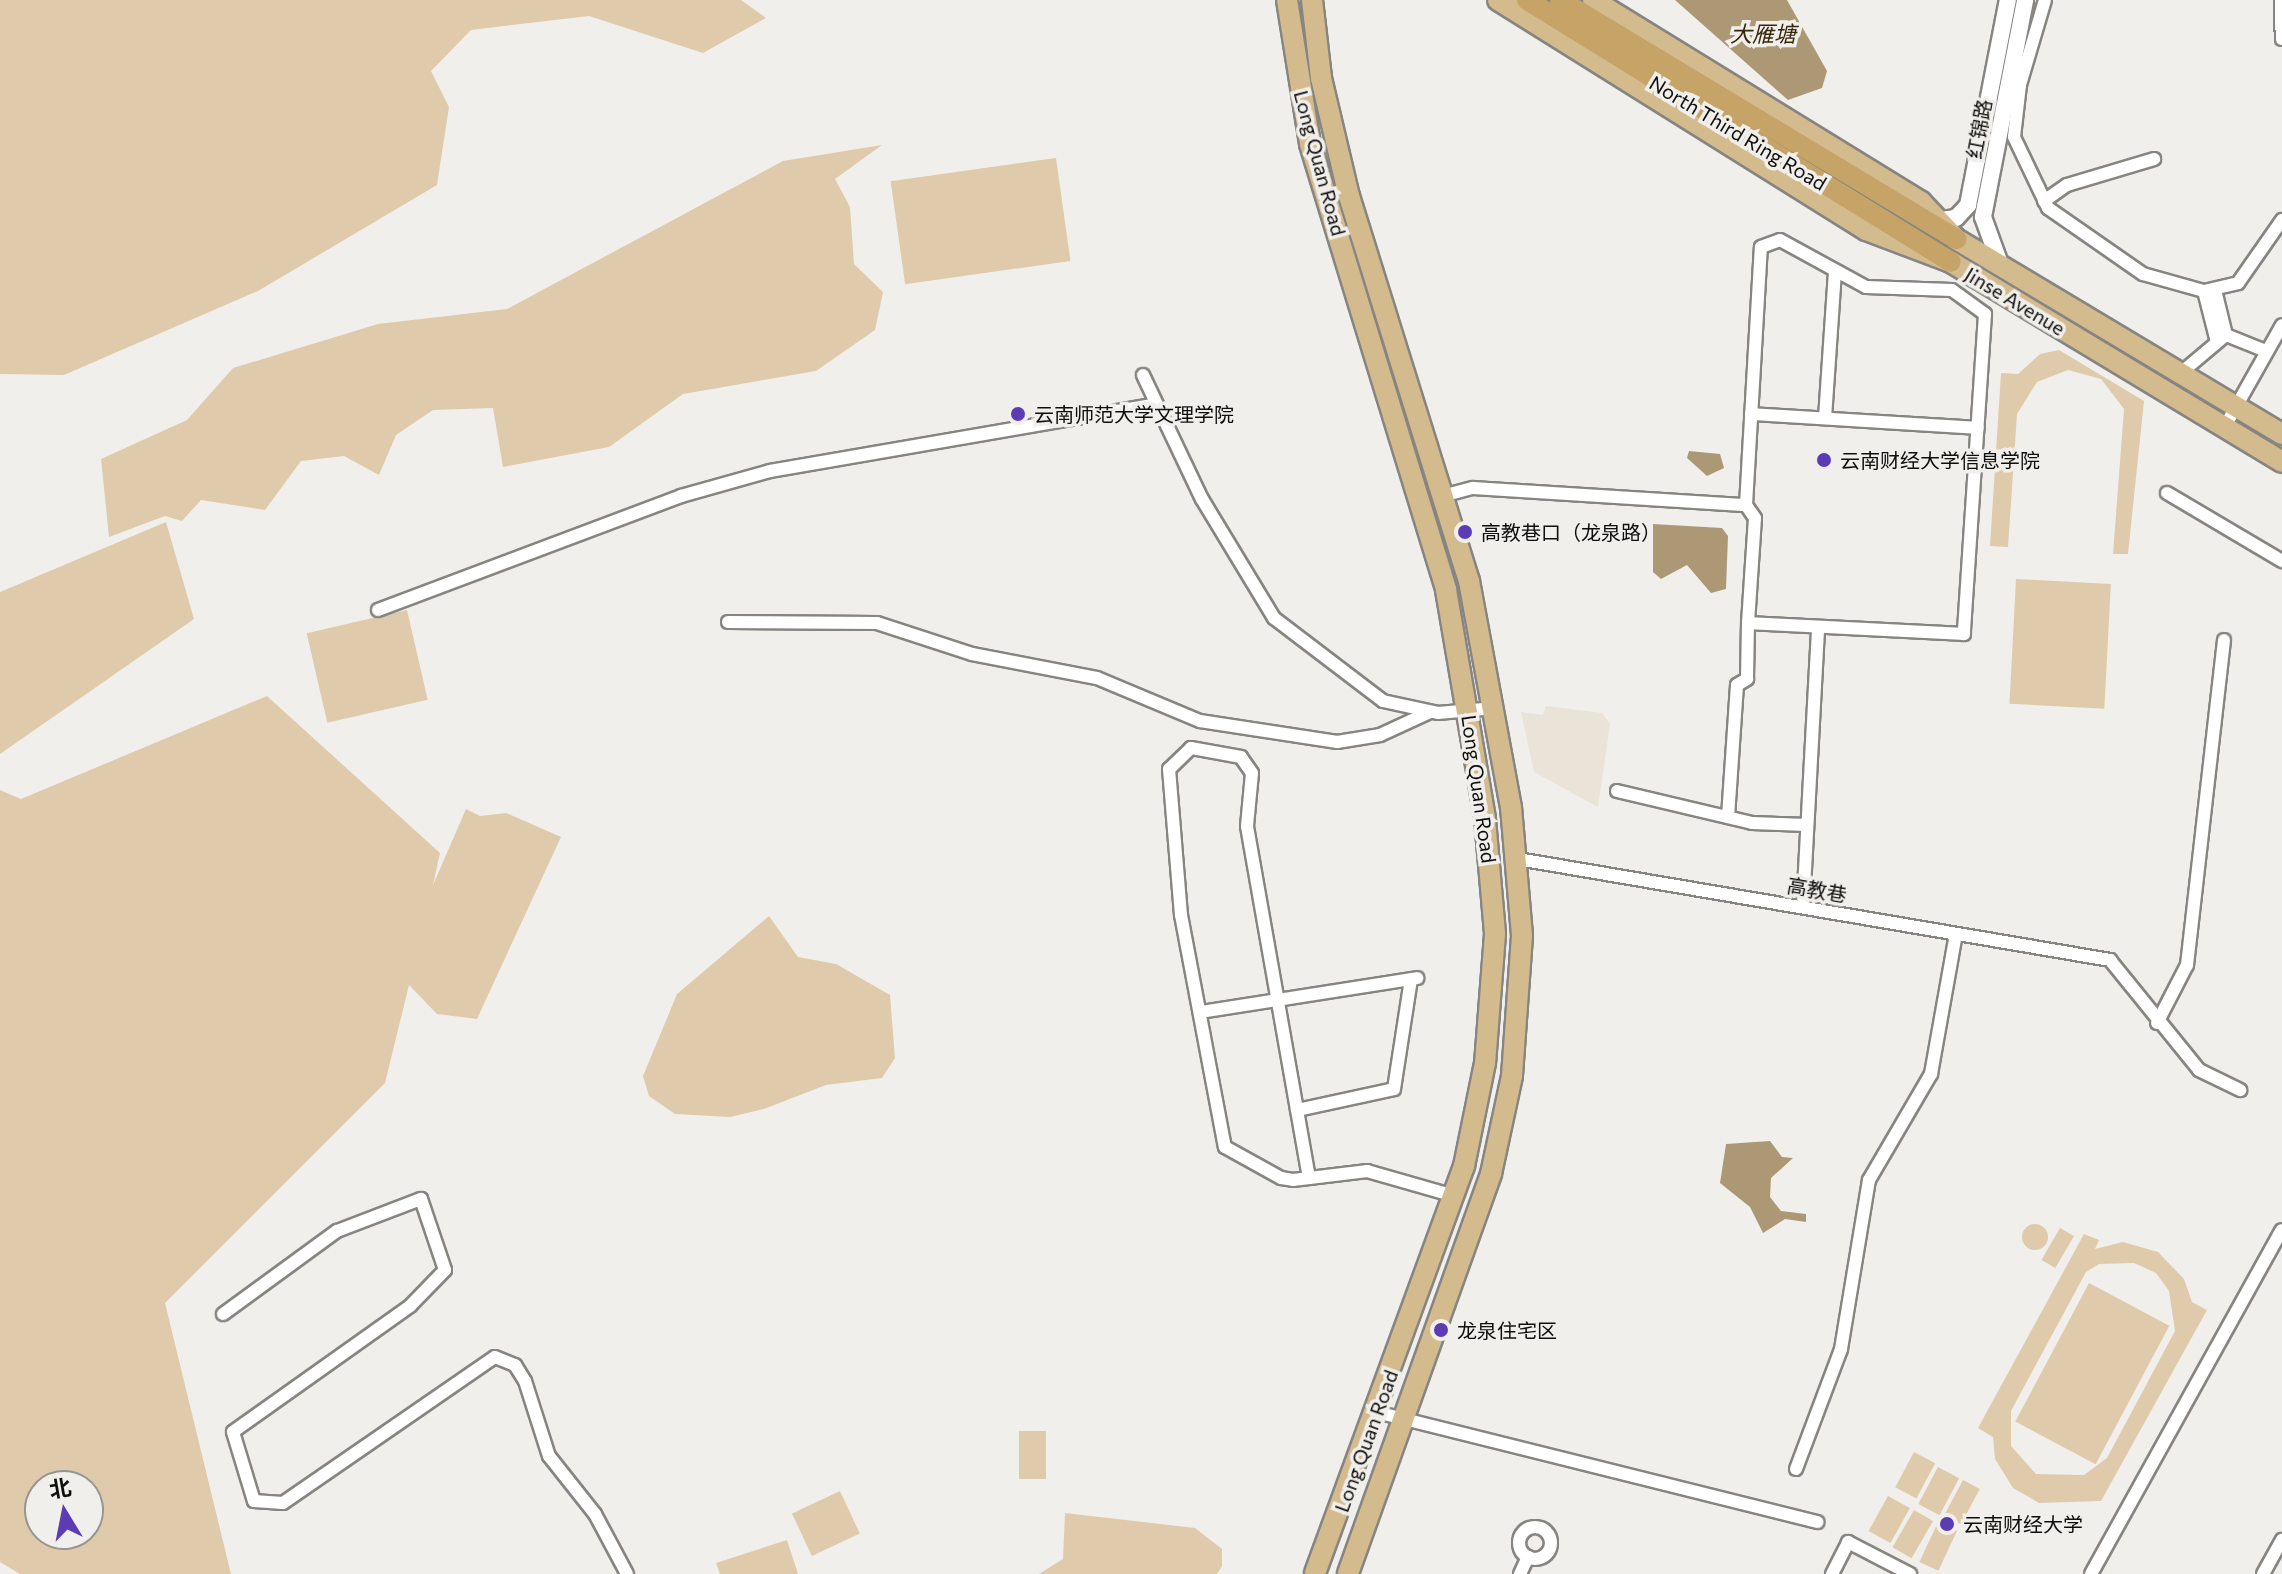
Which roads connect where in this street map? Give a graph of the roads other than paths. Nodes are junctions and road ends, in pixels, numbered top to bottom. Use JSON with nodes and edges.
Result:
{"nodes":[{"id":1,"x":1287,"y":0,"type":"edge"},
{"id":2,"x":1312,"y":0,"type":"edge"},
{"id":3,"x":1498,"y":0,"type":"edge"},
{"id":4,"x":1527,"y":0,"type":"edge"},
{"id":5,"x":1560,"y":0,"type":"edge"},
{"id":6,"x":1593,"y":0,"type":"edge"},
{"id":7,"x":2008,"y":0,"type":"edge"},
{"id":8,"x":2025,"y":0,"type":"edge"},
{"id":9,"x":2045,"y":0,"type":"edge"},
{"id":10,"x":2281,"y":0,"type":"edge"},
{"id":11,"x":2282,"y":39,"type":"edge"},
{"id":12,"x":2154,"y":159,"type":"dead end"},
{"id":13,"x":2044,"y":201,"type":"junction"},
{"id":14,"x":1892,"y":214,"type":"junction"},
{"id":15,"x":1920,"y":219,"type":"junction"},
{"id":16,"x":2282,"y":220,"type":"edge"},
{"id":17,"x":1942,"y":222,"type":"junction"},
{"id":18,"x":1956,"y":239,"type":"junction"},
{"id":19,"x":1951,"y":262,"type":"junction"},
{"id":20,"x":2000,"y":264,"type":"junction"},
{"id":21,"x":1835,"y":272,"type":"junction"},
{"id":22,"x":2210,"y":291,"type":"junction"},
{"id":23,"x":2282,"y":325,"type":"edge"},
{"id":24,"x":2221,"y":337,"type":"junction"},
{"id":25,"x":2266,"y":351,"type":"junction"},
{"id":26,"x":2182,"y":372,"type":"junction"},
{"id":27,"x":1143,"y":375,"type":"dead end"},
{"id":28,"x":1156,"y":404,"type":"junction"},
{"id":29,"x":2236,"y":407,"type":"junction"},
{"id":30,"x":1751,"y":414,"type":"junction"},
{"id":31,"x":1825,"y":418,"type":"junction"},
{"id":32,"x":1978,"y":428,"type":"junction"},
{"id":33,"x":2224,"y":428,"type":"junction"},
{"id":34,"x":2282,"y":434,"type":"edge"},
{"id":35,"x":2282,"y":462,"type":"edge"},
{"id":36,"x":2167,"y":493,"type":"dead end"},
{"id":37,"x":1446,"y":495,"type":"junction"},
{"id":38,"x":1746,"y":505,"type":"junction"},
{"id":39,"x":2282,"y":561,"type":"edge"},
{"id":40,"x":378,"y":610,"type":"dead end"},
{"id":41,"x":728,"y":622,"type":"dead end"},
{"id":42,"x":1748,"y":623,"type":"junction"},
{"id":43,"x":1818,"y":627,"type":"junction"},
{"id":44,"x":2224,"y":640,"type":"dead end"},
{"id":45,"x":1495,"y":708,"type":"junction"},
{"id":46,"x":1467,"y":710,"type":"junction"},
{"id":47,"x":1430,"y":712,"type":"junction"},
{"id":48,"x":1617,"y":791,"type":"dead end"},
{"id":49,"x":1728,"y":817,"type":"junction"},
{"id":50,"x":1807,"y":825,"type":"junction"},
{"id":51,"x":1518,"y":859,"type":"junction"},
{"id":52,"x":1803,"y":907,"type":"junction"},
{"id":53,"x":1956,"y":934,"type":"junction"},
{"id":54,"x":1278,"y":1000,"type":"junction"},
{"id":55,"x":1201,"y":1012,"type":"junction"},
{"id":56,"x":2157,"y":1023,"type":"junction"},
{"id":57,"x":2240,"y":1090,"type":"dead end"},
{"id":58,"x":1297,"y":1110,"type":"junction"},
{"id":59,"x":1309,"y":1178,"type":"junction"},
{"id":60,"x":1455,"y":1196,"type":"junction"},
{"id":61,"x":2282,"y":1230,"type":"edge"},
{"id":62,"x":223,"y":1314,"type":"dead end"},
{"id":63,"x":1376,"y":1412,"type":"junction"},
{"id":64,"x":1405,"y":1422,"type":"junction"},
{"id":65,"x":1796,"y":1469,"type":"dead end"},
{"id":66,"x":1817,"y":1522,"type":"dead end"},
{"id":67,"x":2282,"y":1540,"type":"edge"},
{"id":68,"x":1528,"y":1557,"type":"dead end"},
{"id":69,"x":627,"y":1574,"type":"edge"},
{"id":70,"x":1315,"y":1574,"type":"edge"},
{"id":71,"x":1348,"y":1574,"type":"edge"},
{"id":72,"x":1520,"y":1574,"type":"edge"},
{"id":73,"x":1832,"y":1574,"type":"edge"},
{"id":74,"x":1910,"y":1574,"type":"edge"},
{"id":75,"x":2091,"y":1574,"type":"edge"},
{"id":76,"x":2263,"y":1574,"type":"edge"}],
"edges":[{"from":1,"to":46,"type":"main road","name":"Long Quan Road"},
{"from":2,"to":37,"type":"main road","name":"Long Quan Road"},
{"from":3,"to":19,"type":"main road","name":"Jinse Avenue"},
{"from":4,"to":14,"type":"highway","name":"North Third Ring Road"},
{"from":5,"to":14,"type":"highway","name":"North Third Ring Road"},
{"from":6,"to":17,"type":"main road","name":"Jinse Avenue"},
{"from":7,"to":17,"type":"street","name":"红锦路"},
{"from":8,"to":20,"type":"street","name":"红锦路"},
{"from":9,"to":13,"type":"street"},
{"from":10,"to":11,"type":"street"},
{"from":12,"to":13,"type":"street"},
{"from":13,"to":22,"type":"street"},
{"from":14,"to":15,"type":"highway","name":"North Third Ring Road"},
{"from":14,"to":19,"type":"highway","name":"North Third Ring Road"},
{"from":15,"to":17,"type":"street"},
{"from":15,"to":18,"type":"highway","name":"North Third Ring Road"},
{"from":16,"to":22,"type":"street"},
{"from":17,"to":18,"type":"main road","name":"Jinse Avenue"},
{"from":18,"to":20,"type":"main road","name":"Jinse Avenue"},
{"from":19,"to":33,"type":"main road","name":"Jinse Avenue"},
{"from":20,"to":26,"type":"main road","name":"Jinse Avenue"},
{"from":21,"to":30,"type":"street"},
{"from":21,"to":31,"type":"street"},
{"from":21,"to":32,"type":"street"},
{"from":22,"to":24,"type":"street"},
{"from":23,"to":25,"type":"street"},
{"from":24,"to":25,"type":"street"},
{"from":24,"to":26,"type":"street"},
{"from":25,"to":29,"type":"street"},
{"from":26,"to":29,"type":"main road","name":"Jinse Avenue"},
{"from":27,"to":28,"type":"street"},
{"from":28,"to":40,"type":"street"},
{"from":28,"to":47,"type":"street"},
{"from":29,"to":33,"type":"street"},
{"from":29,"to":34,"type":"main road","name":"Jinse Avenue"},
{"from":30,"to":31,"type":"street"},
{"from":30,"to":38,"type":"street"},
{"from":31,"to":32,"type":"street"},
{"from":32,"to":43,"type":"street"},
{"from":33,"to":35,"type":"main road","name":"Jinse Avenue"},
{"from":36,"to":39,"type":"street"},
{"from":37,"to":38,"type":"street"},
{"from":37,"to":45,"type":"main road","name":"Long Quan Road"},
{"from":38,"to":42,"type":"street"},
{"from":41,"to":47,"type":"street"},
{"from":42,"to":43,"type":"street"},
{"from":42,"to":49,"type":"street"},
{"from":43,"to":50,"type":"street"},
{"from":44,"to":56,"type":"street"},
{"from":45,"to":46,"type":"street"},
{"from":45,"to":51,"type":"main road","name":"Long Quan Road"},
{"from":46,"to":47,"type":"street"},
{"from":46,"to":60,"type":"main road","name":"Long Quan Road"},
{"from":48,"to":49,"type":"street"},
{"from":49,"to":50,"type":"street"},
{"from":50,"to":52,"type":"street"},
{"from":51,"to":52,"type":"street","name":"高教巷"},
{"from":51,"to":64,"type":"main road","name":"Long Quan Road"},
{"from":52,"to":53,"type":"street","name":"高教巷"},
{"from":53,"to":56,"type":"street","name":"高教巷"},
{"from":53,"to":65,"type":"street"},
{"from":54,"to":55,"type":"street"},
{"from":54,"to":55,"type":"street"},
{"from":54,"to":58,"type":"street"},
{"from":54,"to":58,"type":"street"},
{"from":55,"to":59,"type":"street"},
{"from":56,"to":57,"type":"street"},
{"from":58,"to":59,"type":"street"},
{"from":59,"to":60,"type":"street"},
{"from":60,"to":63,"type":"main road","name":"Long Quan Road"},
{"from":61,"to":75,"type":"street"},
{"from":62,"to":69,"type":"street"},
{"from":63,"to":64,"type":"street"},
{"from":63,"to":70,"type":"main road","name":"Long Quan Road"},
{"from":64,"to":66,"type":"street"},
{"from":64,"to":71,"type":"main road","name":"Long Quan Road"},
{"from":67,"to":76,"type":"street"},
{"from":68,"to":72,"type":"street"},
{"from":73,"to":74,"type":"street"}]}
